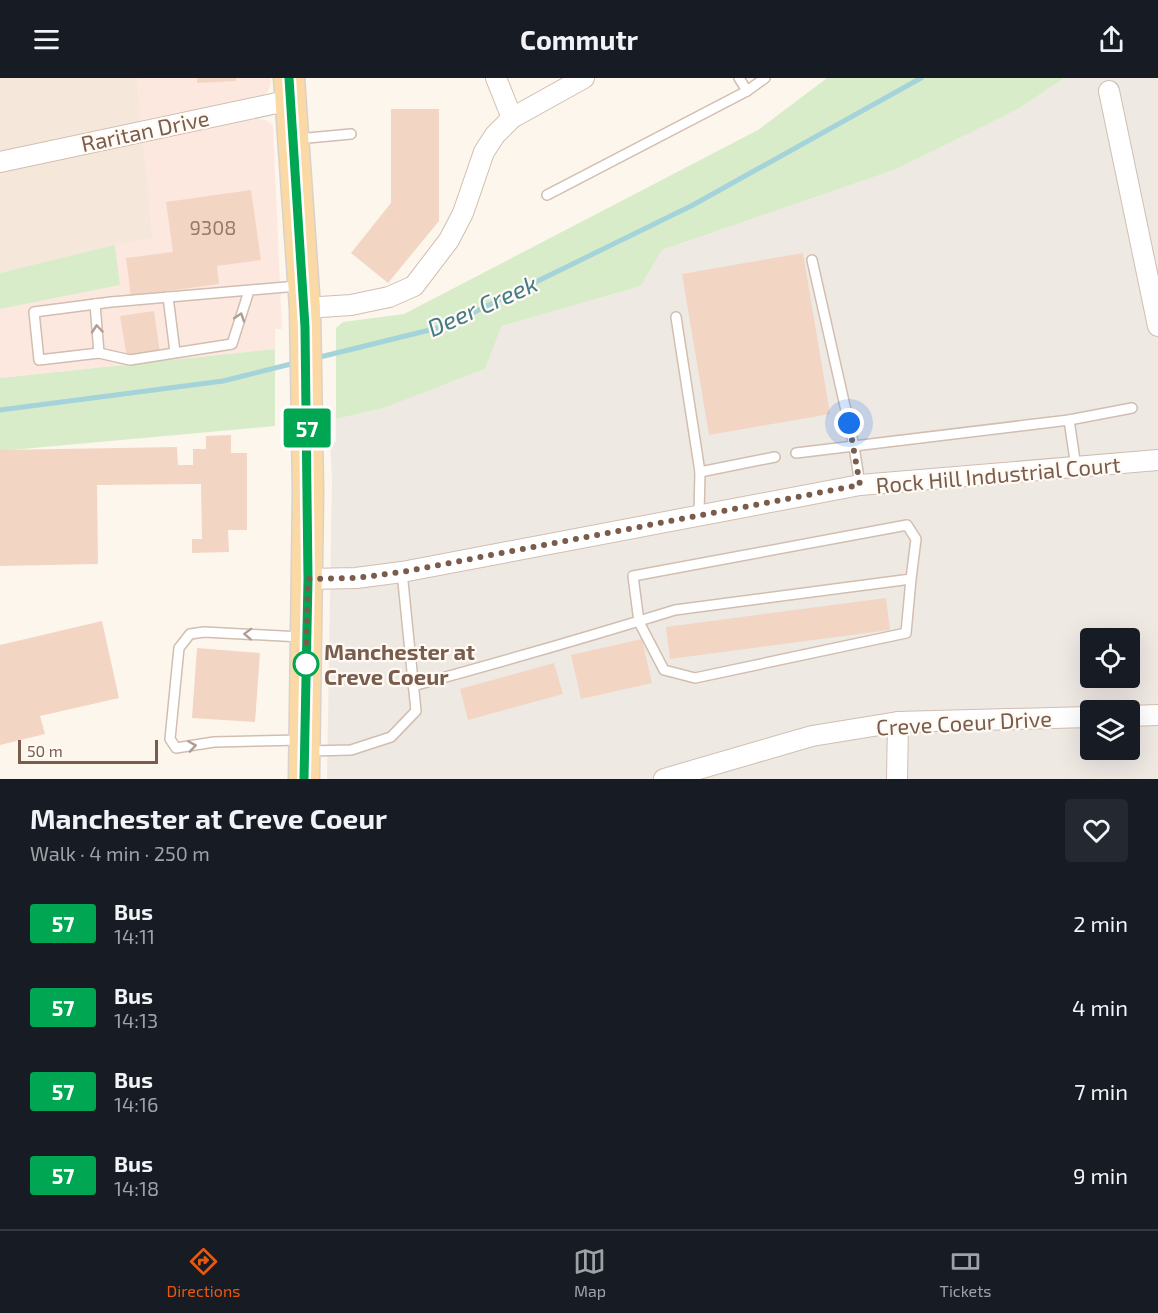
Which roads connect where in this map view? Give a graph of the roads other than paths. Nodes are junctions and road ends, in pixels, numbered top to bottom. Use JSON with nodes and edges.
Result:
{"nodes":[{"id":1,"x":496,"y":78,"type":"edge"},
{"id":2,"x":584,"y":78,"type":"edge"},
{"id":3,"x":739,"y":78,"type":"edge"},
{"id":4,"x":765,"y":78,"type":"edge"},
{"id":5,"x":290,"y":89,"type":"edge"},
{"id":6,"x":747,"y":91,"type":"junction"},
{"id":7,"x":1109,"y":91,"type":"dead end"},
{"id":8,"x":512,"y":118,"type":"junction"},
{"id":9,"x":351,"y":134,"type":"dead end"},
{"id":10,"x":294,"y":139,"type":"junction"},
{"id":11,"x":0,"y":162,"type":"edge"},
{"id":12,"x":547,"y":195,"type":"dead end"},
{"id":13,"x":812,"y":260,"type":"dead end"},
{"id":14,"x":249,"y":291,"type":"junction"},
{"id":15,"x":168,"y":297,"type":"junction"},
{"id":16,"x":95,"y":304,"type":"junction"},
{"id":17,"x":305,"y":307,"type":"junction"},
{"id":18,"x":676,"y":317,"type":"dead end"},
{"id":19,"x":1158,"y":326,"type":"edge"},
{"id":20,"x":175,"y":352,"type":"junction"},
{"id":21,"x":99,"y":353,"type":"junction"},
{"id":22,"x":1132,"y":408,"type":"dead end"},
{"id":23,"x":1069,"y":420,"type":"junction"},
{"id":24,"x":854,"y":446,"type":"junction"},
{"id":25,"x":796,"y":453,"type":"dead end"},
{"id":26,"x":775,"y":457,"type":"dead end"},
{"id":27,"x":1158,"y":460,"type":"edge"},
{"id":28,"x":1076,"y":467,"type":"junction"},
{"id":29,"x":700,"y":472,"type":"junction"},
{"id":30,"x":860,"y":485,"type":"junction"},
{"id":31,"x":699,"y":514,"type":"junction"},
{"id":32,"x":402,"y":572,"type":"junction"},
{"id":33,"x":308,"y":579,"type":"junction"},
{"id":34,"x":911,"y":579,"type":"junction"},
{"id":35,"x":639,"y":622,"type":"junction"},
{"id":36,"x":306,"y":638,"type":"junction"},
{"id":37,"x":413,"y":686,"type":"junction"},
{"id":38,"x":1158,"y":715,"type":"edge"},
{"id":39,"x":1140,"y":716,"type":"edge"},
{"id":40,"x":1080,"y":717,"type":"edge"},
{"id":41,"x":898,"y":722,"type":"junction"},
{"id":42,"x":304,"y":757,"type":"edge"},
{"id":43,"x":664,"y":779,"type":"edge"},
{"id":44,"x":897,"y":779,"type":"edge"}],
"edges":[{"from":1,"to":8,"type":"street"},
{"from":2,"to":8,"type":"street"},
{"from":3,"to":6,"type":"lane"},
{"from":4,"to":6,"type":"lane"},
{"from":5,"to":10,"type":"main road"},
{"from":5,"to":11,"type":"street","name":"Raritan Drive"},
{"from":6,"to":12,"type":"lane"},
{"from":7,"to":19,"type":"street"},
{"from":8,"to":17,"type":"street"},
{"from":9,"to":10,"type":"lane"},
{"from":10,"to":17,"type":"main road"},
{"from":13,"to":24,"type":"lane"},
{"from":14,"to":15,"type":"lane"},
{"from":14,"to":17,"type":"lane"},
{"from":20,"to":14,"type":"lane","one_way":true},
{"from":15,"to":16,"type":"lane"},
{"from":15,"to":20,"type":"lane"},
{"from":21,"to":16,"type":"lane","one_way":true},
{"from":16,"to":21,"type":"lane"},
{"from":17,"to":33,"type":"main road"},
{"from":18,"to":29,"type":"lane"},
{"from":20,"to":21,"type":"lane"},
{"from":22,"to":23,"type":"lane"},
{"from":23,"to":24,"type":"lane"},
{"from":23,"to":28,"type":"lane"},
{"from":24,"to":25,"type":"lane"},
{"from":24,"to":30,"type":"lane"},
{"from":26,"to":29,"type":"lane"},
{"from":27,"to":28,"type":"street","name":"Rock Hill Industrial Court"},
{"from":28,"to":30,"type":"street","name":"Rock Hill Industrial Court"},
{"from":29,"to":31,"type":"lane"},
{"from":30,"to":31,"type":"street","name":"Rock Hill Industrial Court"},
{"from":31,"to":32,"type":"street","name":"Rock Hill Industrial Court"},
{"from":32,"to":33,"type":"street","name":"Rock Hill Industrial Court"},
{"from":32,"to":37,"type":"lane"},
{"from":33,"to":36,"type":"main road"},
{"from":34,"to":35,"type":"lane"},
{"from":34,"to":35,"type":"lane"},
{"from":34,"to":35,"type":"lane"},
{"from":35,"to":37,"type":"lane"},
{"from":36,"to":42,"type":"main road"},
{"from":36,"to":42,"type":"lane","one_way":true},
{"from":37,"to":42,"type":"lane"},
{"from":38,"to":39,"type":"street"},
{"from":40,"to":41,"type":"street","name":"Creve Coeur Drive"},
{"from":41,"to":43,"type":"street","name":"Creve Coeur Drive"},
{"from":41,"to":44,"type":"street"}]}
